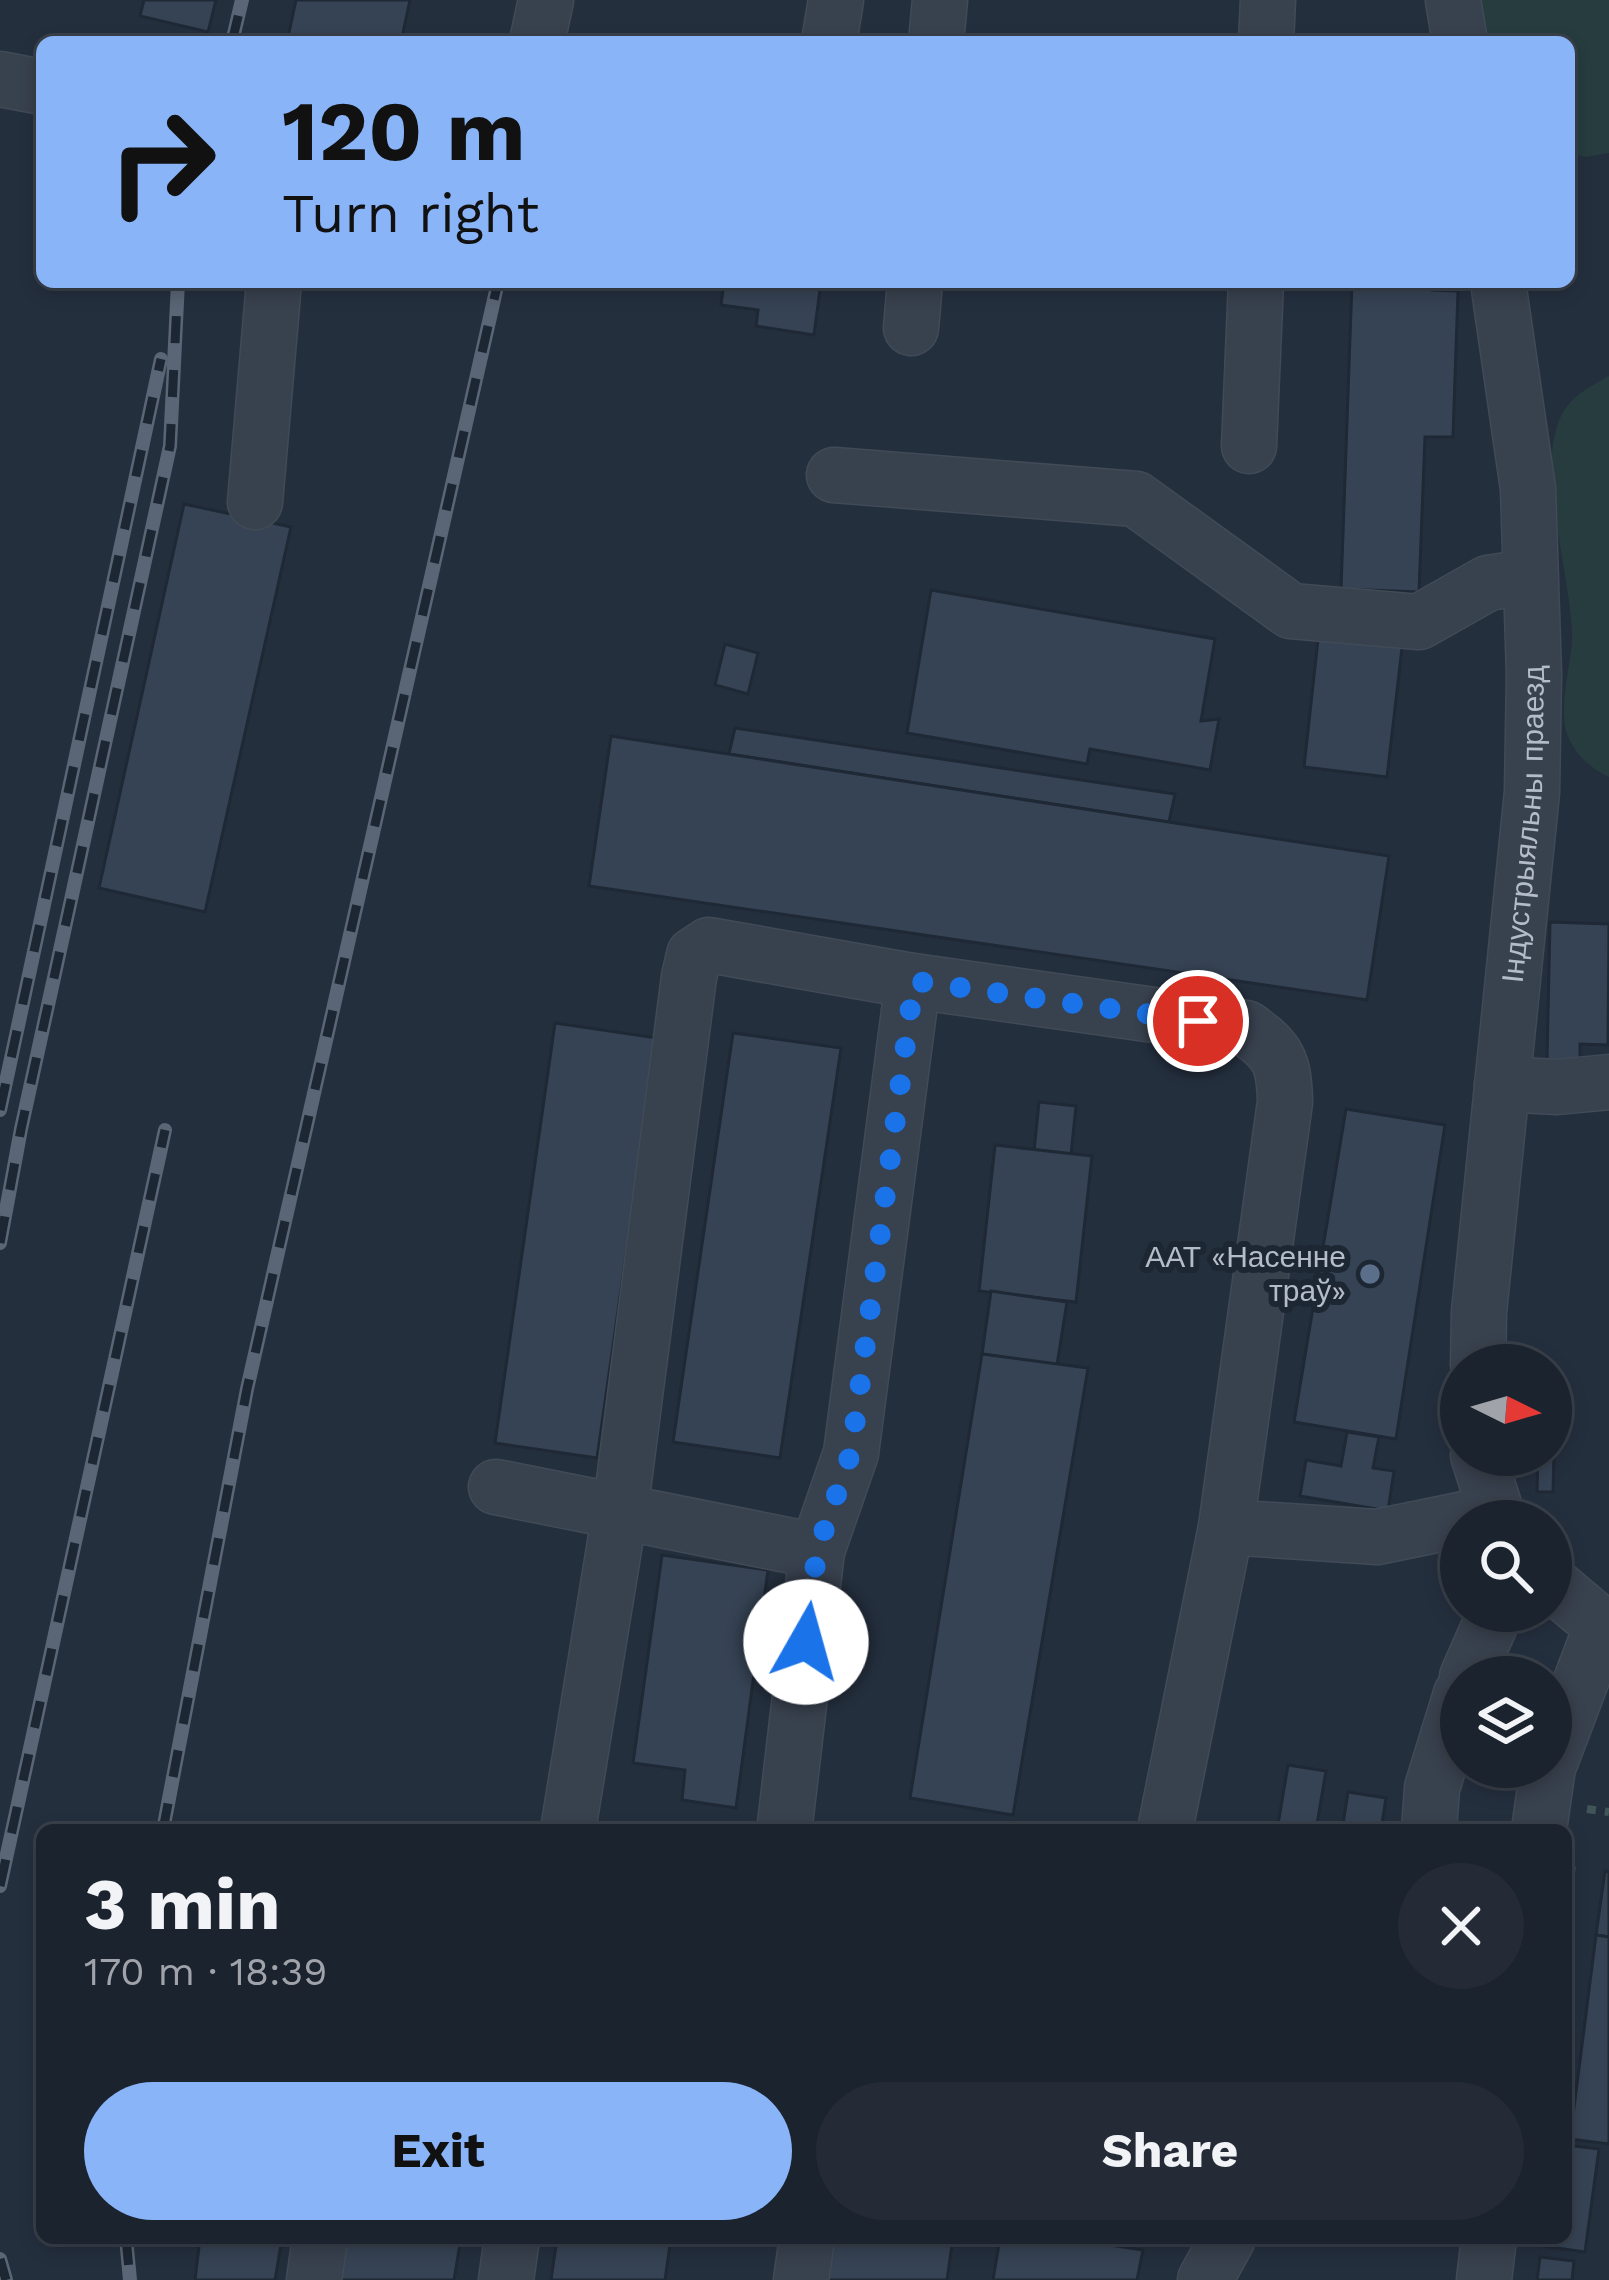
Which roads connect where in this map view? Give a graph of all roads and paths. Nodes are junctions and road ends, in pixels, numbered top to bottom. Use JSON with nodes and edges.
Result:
{"nodes":[{"id":1,"x":546,"y":0,"type":"edge"},
{"id":2,"x":836,"y":0,"type":"edge"},
{"id":3,"x":940,"y":0,"type":"edge"},
{"id":4,"x":1268,"y":0,"type":"edge"},
{"id":5,"x":1453,"y":0,"type":"edge"},
{"id":6,"x":538,"y":36,"type":"edge"},
{"id":7,"x":830,"y":36,"type":"edge"},
{"id":8,"x":937,"y":36,"type":"edge"},
{"id":9,"x":1266,"y":36,"type":"edge"},
{"id":10,"x":1459,"y":36,"type":"edge"},
{"id":11,"x":0,"y":79,"type":"edge"},
{"id":12,"x":36,"y":86,"type":"edge"},
{"id":13,"x":273,"y":288,"type":"edge"},
{"id":14,"x":1256,"y":288,"type":"edge"},
{"id":15,"x":1499,"y":288,"type":"edge"},
{"id":16,"x":1249,"y":446,"type":"dead end"},
{"id":17,"x":834,"y":475,"type":"dead end"},
{"id":18,"x":255,"y":502,"type":"dead end"},
{"id":19,"x":1528,"y":577,"type":"junction"},
{"id":20,"x":914,"y":981,"type":"junction"},
{"id":21,"x":1609,"y":1082,"type":"edge"},
{"id":22,"x":1502,"y":1084,"type":"junction"},
{"id":23,"x":1478,"y":1344,"type":"edge"},
{"id":24,"x":496,"y":1487,"type":"dead end"},
{"id":25,"x":620,"y":1512,"type":"junction"},
{"id":26,"x":1226,"y":1527,"type":"junction"},
{"id":27,"x":1440,"y":1527,"type":"edge"},
{"id":28,"x":817,"y":1551,"type":"junction"},
{"id":29,"x":1572,"y":1601,"type":"edge"},
{"id":30,"x":1605,"y":1630,"type":"edge"},
{"id":31,"x":1572,"y":1710,"type":"edge"},
{"id":32,"x":1440,"y":1762,"type":"edge"},
{"id":33,"x":1546,"y":1788,"type":"edge"},
{"id":34,"x":569,"y":1824,"type":"edge"},
{"id":35,"x":795,"y":1824,"type":"edge"},
{"id":36,"x":1166,"y":1824,"type":"edge"},
{"id":37,"x":1429,"y":1824,"type":"edge"},
{"id":38,"x":1540,"y":1824,"type":"edge"},
{"id":39,"x":319,"y":2244,"type":"edge"},
{"id":40,"x":511,"y":2244,"type":"edge"},
{"id":41,"x":805,"y":2244,"type":"edge"},
{"id":42,"x":1225,"y":2244,"type":"edge"},
{"id":43,"x":1488,"y":2244,"type":"edge"},
{"id":44,"x":314,"y":2280,"type":"edge"},
{"id":45,"x":506,"y":2280,"type":"edge"},
{"id":46,"x":801,"y":2280,"type":"edge"},
{"id":47,"x":1205,"y":2280,"type":"edge"},
{"id":48,"x":1484,"y":2280,"type":"edge"}],
"edges":[{"from":1,"to":6,"type":"street"},
{"from":2,"to":7,"type":"street"},
{"from":3,"to":8,"type":"street"},
{"from":4,"to":9,"type":"street"},
{"from":5,"to":10,"type":"street"},
{"from":11,"to":12,"type":"street"},
{"from":13,"to":18,"type":"street"},
{"from":14,"to":16,"type":"street"},
{"from":15,"to":19,"type":"street","name":"Індустрыяльны праезд"},
{"from":17,"to":19,"type":"street"},
{"from":19,"to":22,"type":"street","name":"Індустрыяльны праезд"},
{"from":20,"to":25,"type":"street"},
{"from":20,"to":26,"type":"street"},
{"from":20,"to":28,"type":"street"},
{"from":21,"to":22,"type":"street"},
{"from":22,"to":23,"type":"street","name":"Індустрыяльны праезд"},
{"from":24,"to":25,"type":"street"},
{"from":25,"to":28,"type":"street"},
{"from":25,"to":34,"type":"street"},
{"from":26,"to":27,"type":"street"},
{"from":26,"to":36,"type":"street"},
{"from":28,"to":35,"type":"street"},
{"from":29,"to":30,"type":"street"},
{"from":30,"to":31,"type":"street"},
{"from":32,"to":37,"type":"street"},
{"from":33,"to":38,"type":"street"},
{"from":39,"to":44,"type":"street"},
{"from":40,"to":45,"type":"street"},
{"from":41,"to":46,"type":"street"},
{"from":42,"to":47,"type":"street"},
{"from":43,"to":48,"type":"street"}]}
